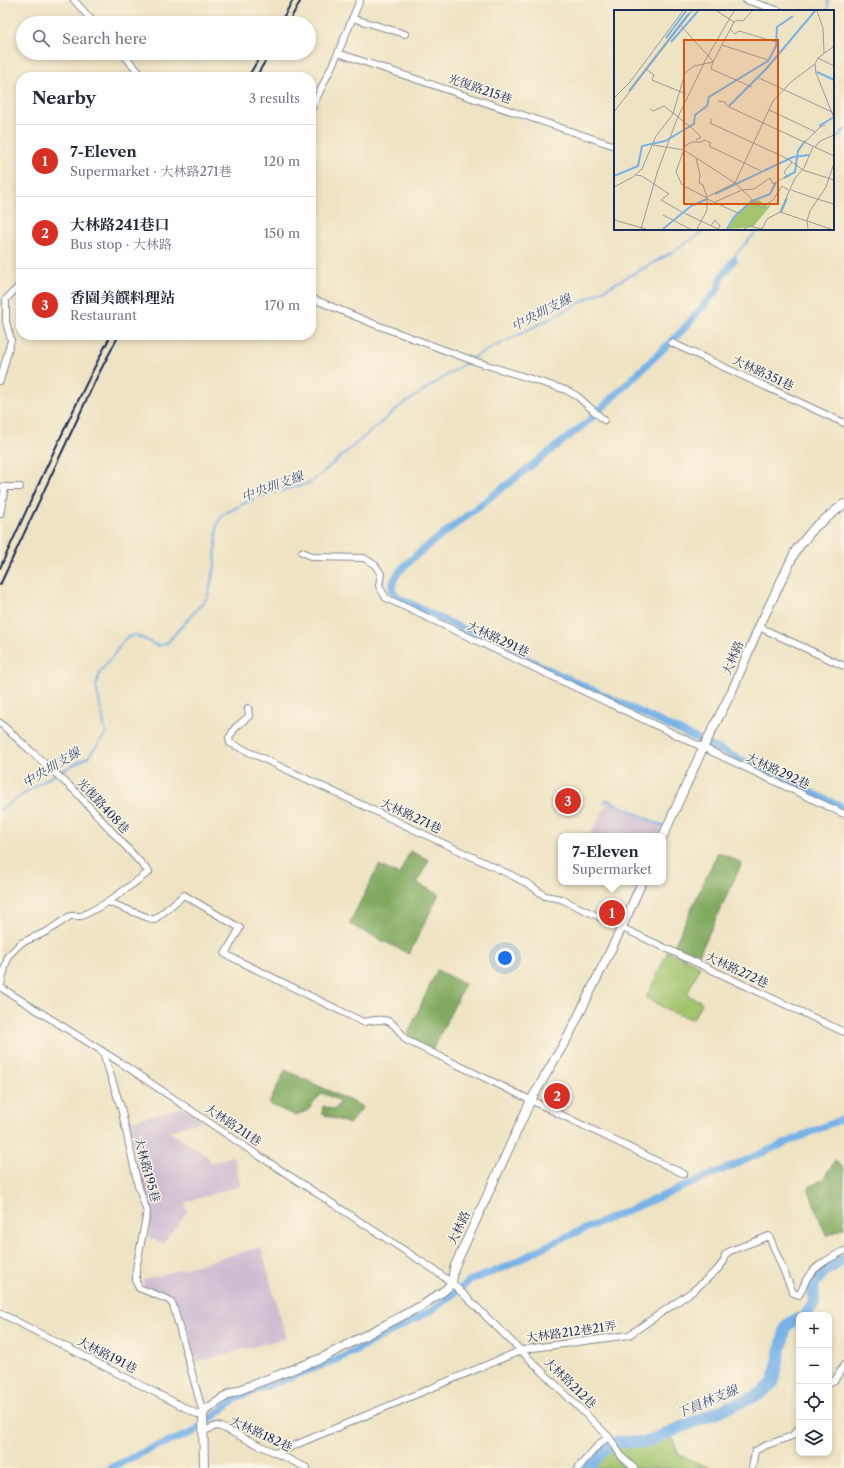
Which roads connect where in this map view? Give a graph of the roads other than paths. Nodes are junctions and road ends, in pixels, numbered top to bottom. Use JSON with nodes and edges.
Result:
{"nodes":[{"id":1,"x":74,"y":0,"type":"edge"},
{"id":2,"x":360,"y":0,"type":"edge"},
{"id":3,"x":746,"y":0,"type":"edge"},
{"id":4,"x":777,"y":10,"type":"edge"},
{"id":5,"x":88,"y":16,"type":"edge"},
{"id":6,"x":352,"y":18,"type":"junction"},
{"id":7,"x":405,"y":34,"type":"dead end"},
{"id":8,"x":338,"y":53,"type":"junction"},
{"id":9,"x":128,"y":60,"type":"edge"},
{"id":10,"x":139,"y":72,"type":"edge"},
{"id":11,"x":316,"y":99,"type":"edge"},
{"id":12,"x":614,"y":146,"type":"edge"},
{"id":13,"x":16,"y":289,"type":"edge"},
{"id":14,"x":316,"y":300,"type":"edge"},
{"id":15,"x":672,"y":343,"type":"dead end"},
{"id":16,"x":0,"y":381,"type":"edge"},
{"id":17,"x":604,"y":420,"type":"dead end"},
{"id":18,"x":844,"y":424,"type":"edge"},
{"id":19,"x":3,"y":487,"type":"edge"},
{"id":20,"x":20,"y":487,"type":"dead end"},
{"id":21,"x":844,"y":504,"type":"edge"},
{"id":22,"x":0,"y":514,"type":"edge"},
{"id":23,"x":302,"y":552,"type":"dead end"},
{"id":24,"x":759,"y":627,"type":"junction"},
{"id":25,"x":844,"y":666,"type":"edge"},
{"id":26,"x":248,"y":708,"type":"dead end"},
{"id":27,"x":0,"y":723,"type":"edge"},
{"id":28,"x":703,"y":748,"type":"junction"},
{"id":29,"x":844,"y":814,"type":"edge"},
{"id":30,"x":664,"y":833,"type":"edge"},
{"id":31,"x":641,"y":885,"type":"edge"},
{"id":32,"x":108,"y":902,"type":"junction"},
{"id":33,"x":622,"y":927,"type":"junction"},
{"id":34,"x":0,"y":987,"type":"edge"},
{"id":35,"x":844,"y":1032,"type":"edge"},
{"id":36,"x":103,"y":1052,"type":"junction"},
{"id":37,"x":531,"y":1100,"type":"junction"},
{"id":38,"x":684,"y":1174,"type":"dead end"},
{"id":39,"x":844,"y":1252,"type":"edge"},
{"id":40,"x":452,"y":1283,"type":"junction"},
{"id":41,"x":0,"y":1313,"type":"edge"},
{"id":42,"x":520,"y":1351,"type":"junction"},
{"id":43,"x":844,"y":1364,"type":"edge"},
{"id":44,"x":832,"y":1382,"type":"edge"},
{"id":45,"x":203,"y":1416,"type":"junction"},
{"id":46,"x":204,"y":1431,"type":"junction"},
{"id":47,"x":796,"y":1431,"type":"edge"},
{"id":48,"x":609,"y":1437,"type":"junction"},
{"id":49,"x":276,"y":1453,"type":"junction"},
{"id":50,"x":204,"y":1468,"type":"edge"},
{"id":51,"x":307,"y":1468,"type":"edge"},
{"id":52,"x":578,"y":1468,"type":"edge"},
{"id":53,"x":634,"y":1468,"type":"edge"},
{"id":54,"x":752,"y":1468,"type":"edge"}],
"edges":[{"from":1,"to":5,"type":"street"},
{"from":2,"to":6,"type":"street"},
{"from":3,"to":4,"type":"street"},
{"from":6,"to":7,"type":"street"},
{"from":6,"to":8,"type":"street"},
{"from":8,"to":11,"type":"street"},
{"from":8,"to":12,"type":"street","name":"光復路215巷"},
{"from":9,"to":10,"type":"street"},
{"from":13,"to":16,"type":"street"},
{"from":14,"to":17,"type":"street"},
{"from":15,"to":18,"type":"street","name":"大林路351巷"},
{"from":19,"to":20,"type":"street"},
{"from":19,"to":22,"type":"street"},
{"from":21,"to":24,"type":"street","name":"大林路"},
{"from":23,"to":28,"type":"street","name":"大林路291巷"},
{"from":24,"to":25,"type":"street"},
{"from":24,"to":28,"type":"street","name":"大林路"},
{"from":26,"to":33,"type":"street","name":"大林路271巷"},
{"from":27,"to":32,"type":"street","name":"光復路408巷"},
{"from":28,"to":29,"type":"street","name":"大林路292巷"},
{"from":28,"to":30,"type":"street","name":"大林路"},
{"from":31,"to":33,"type":"street","name":"大林路"},
{"from":32,"to":34,"type":"street"},
{"from":32,"to":37,"type":"street"},
{"from":33,"to":35,"type":"street","name":"大林路272巷"},
{"from":33,"to":37,"type":"street","name":"大林路"},
{"from":34,"to":36,"type":"street","name":"大林路211巷"},
{"from":36,"to":40,"type":"street","name":"大林路211巷"},
{"from":36,"to":45,"type":"street","name":"大林路195巷"},
{"from":37,"to":38,"type":"street"},
{"from":37,"to":40,"type":"street","name":"大林路"},
{"from":39,"to":42,"type":"street","name":"大林路212巷21弄"},
{"from":40,"to":42,"type":"street","name":"大林路212巷"},
{"from":40,"to":45,"type":"street"},
{"from":41,"to":45,"type":"street","name":"大林路191巷"},
{"from":42,"to":48,"type":"street","name":"大林路212巷"},
{"from":42,"to":49,"type":"street","name":"大林路212巷21弄"},
{"from":43,"to":44,"type":"street"},
{"from":45,"to":46,"type":"street"},
{"from":46,"to":49,"type":"street","name":"大林路182巷"},
{"from":46,"to":50,"type":"street"},
{"from":47,"to":54,"type":"street"},
{"from":48,"to":52,"type":"street"},
{"from":48,"to":53,"type":"street","name":"大林路212巷"},
{"from":49,"to":51,"type":"street","name":"大林路182巷"}]}
